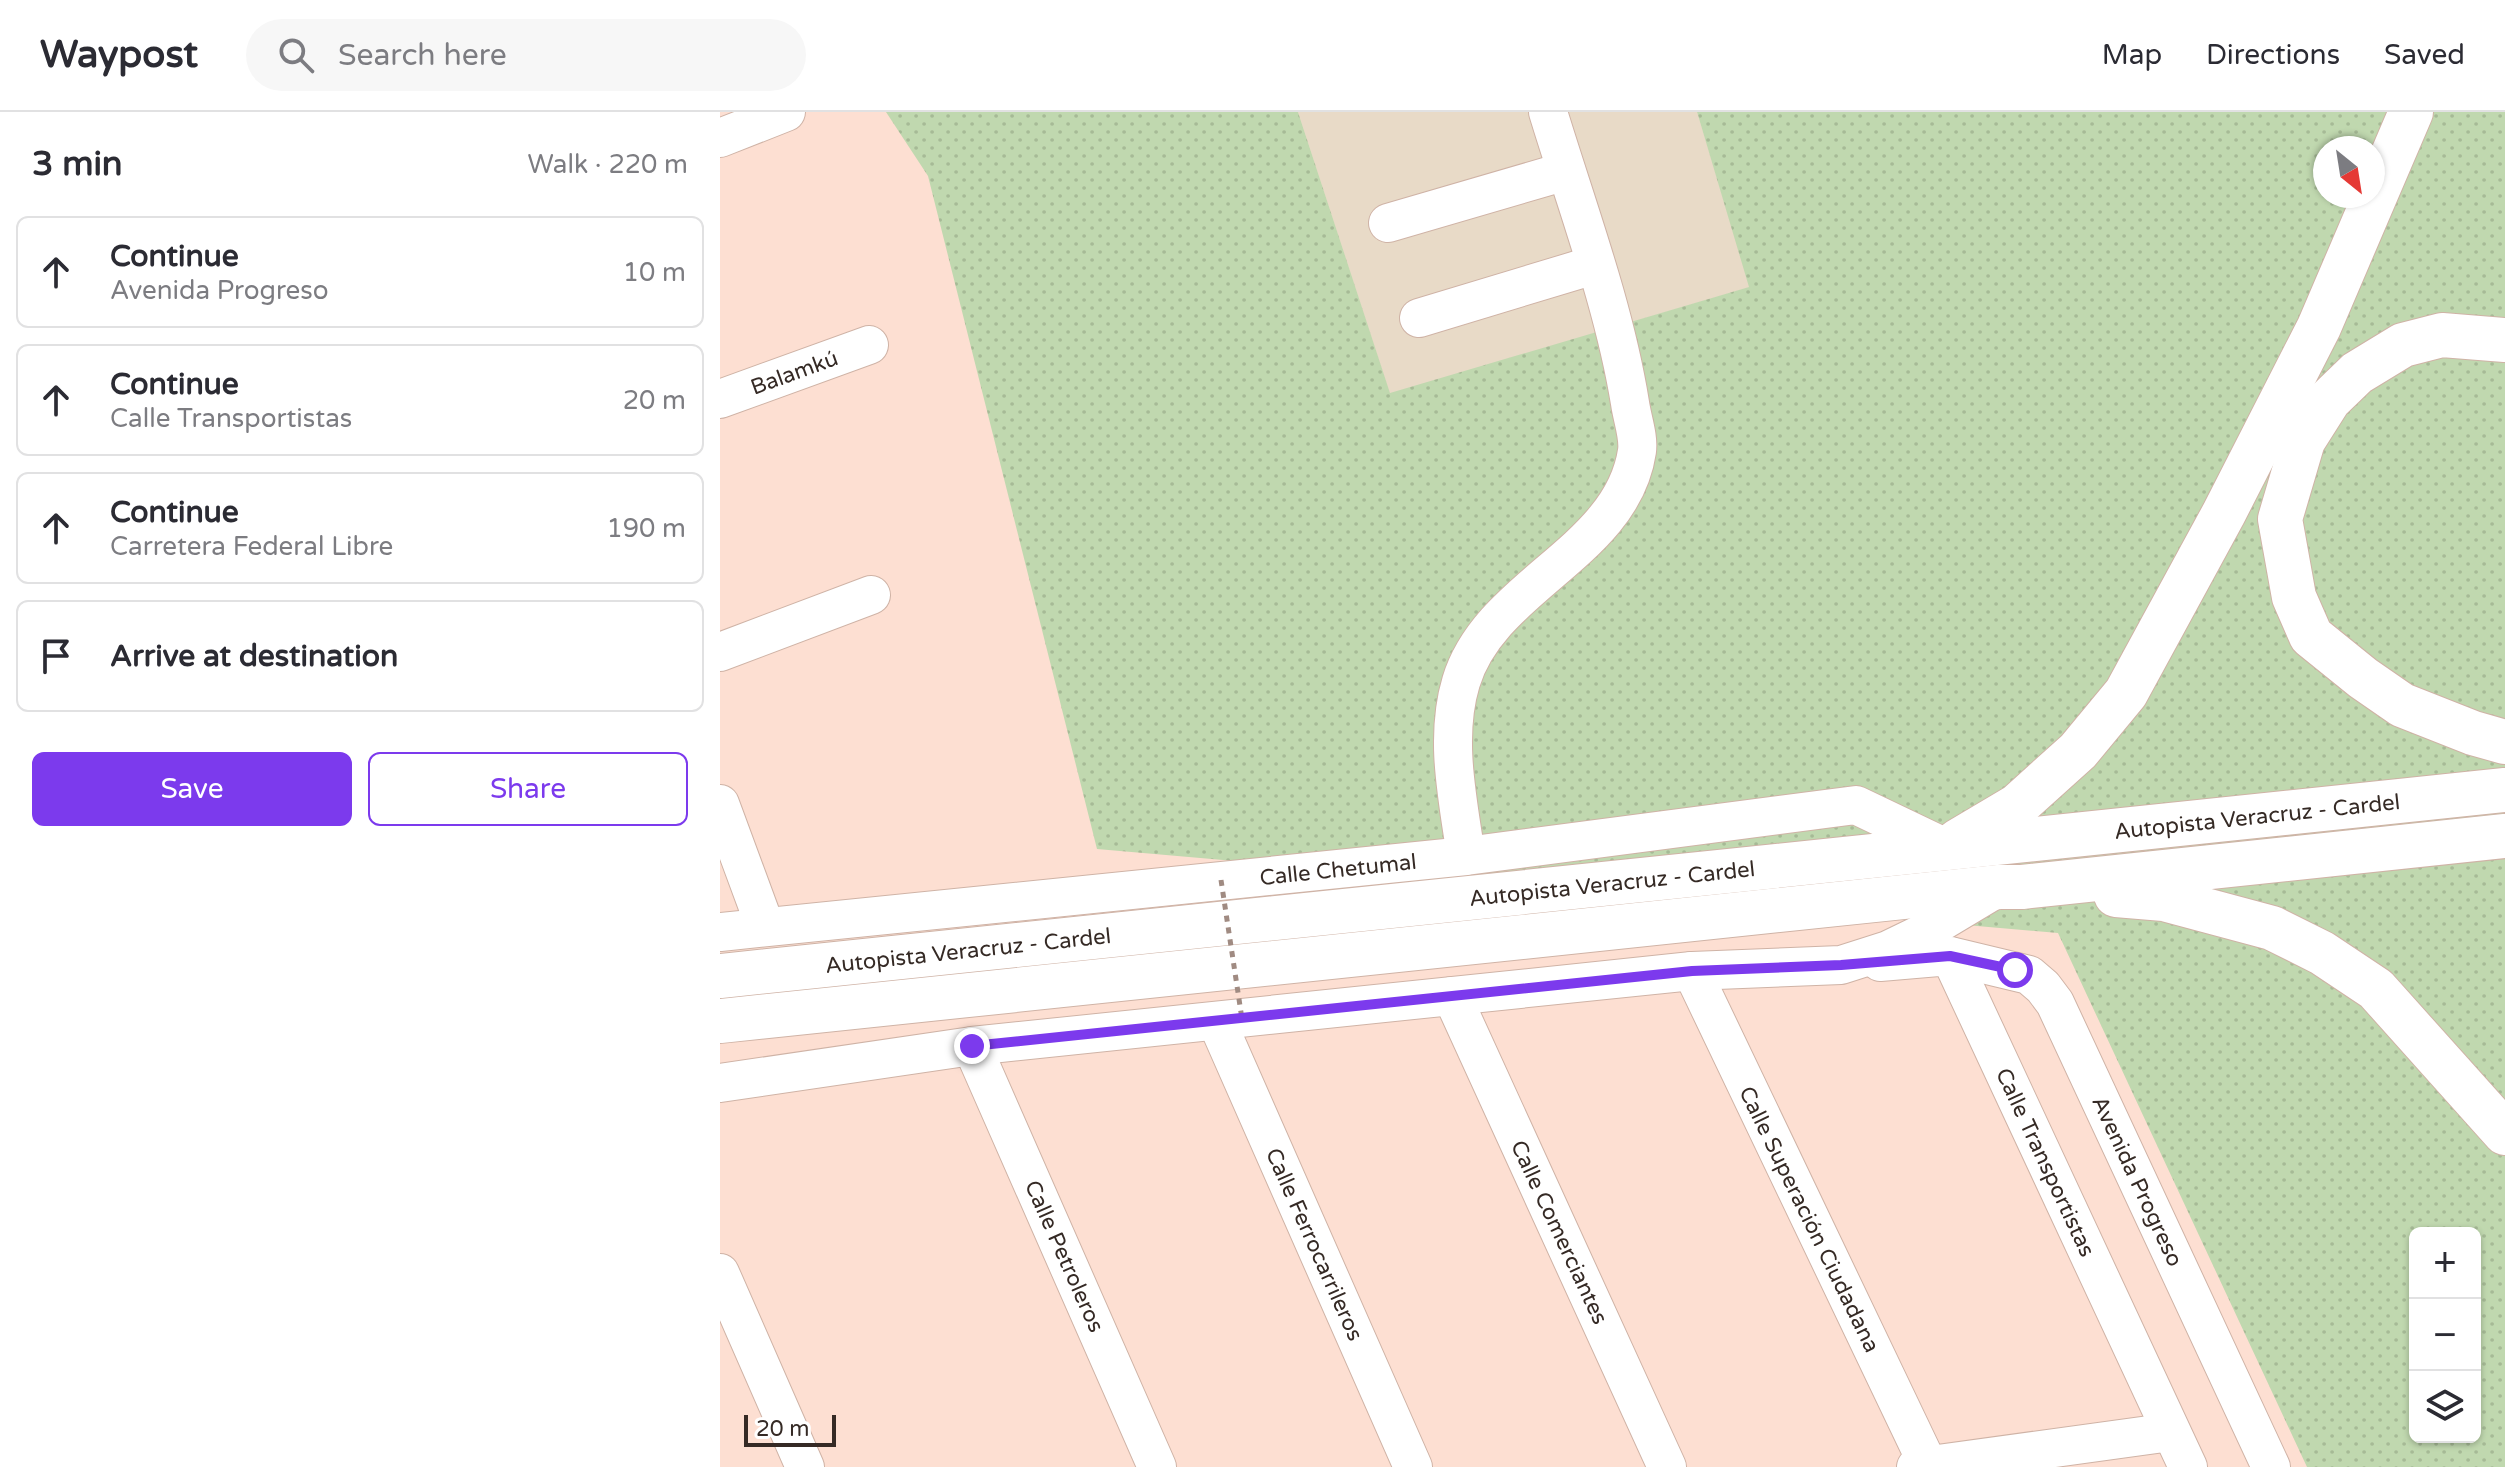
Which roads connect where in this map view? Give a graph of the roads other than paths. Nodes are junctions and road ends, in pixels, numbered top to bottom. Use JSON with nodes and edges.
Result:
{"nodes":[{"id":1,"x":786,"y":112,"type":"edge"},
{"id":2,"x":1548,"y":112,"type":"edge"},
{"id":3,"x":2411,"y":112,"type":"edge"},
{"id":4,"x":720,"y":138,"type":"edge"},
{"id":5,"x":1566,"y":171,"type":"junction"},
{"id":6,"x":1388,"y":223,"type":"dead end"},
{"id":7,"x":1594,"y":265,"type":"junction"},
{"id":8,"x":1419,"y":318,"type":"dead end"},
{"id":9,"x":2505,"y":340,"type":"edge"},
{"id":10,"x":869,"y":345,"type":"dead end"},
{"id":11,"x":720,"y":399,"type":"edge"},
{"id":12,"x":871,"y":595,"type":"dead end"},
{"id":13,"x":720,"y":652,"type":"edge"},
{"id":14,"x":2505,"y":742,"type":"edge"},
{"id":15,"x":2505,"y":790,"type":"edge"},
{"id":16,"x":720,"y":804,"type":"edge"},
{"id":17,"x":2505,"y":836,"type":"edge"},
{"id":18,"x":1946,"y":848,"type":"junction"},
{"id":19,"x":1466,"y":856,"type":"junction"},
{"id":20,"x":2010,"y":887,"type":"junction"},
{"id":21,"x":765,"y":926,"type":"junction"},
{"id":22,"x":720,"y":932,"type":"edge"},
{"id":23,"x":1950,"y":956,"type":"junction"},
{"id":24,"x":1841,"y":965,"type":"junction"},
{"id":25,"x":1692,"y":971,"type":"junction"},
{"id":26,"x":720,"y":976,"type":"edge"},
{"id":27,"x":1452,"y":996,"type":"junction"},
{"id":28,"x":1229,"y":1020,"type":"junction"},
{"id":29,"x":720,"y":1021,"type":"edge"},
{"id":30,"x":972,"y":1046,"type":"junction"},
{"id":31,"x":720,"y":1083,"type":"edge"},
{"id":32,"x":2505,"y":1133,"type":"edge"},
{"id":33,"x":720,"y":1273,"type":"edge"},
{"id":34,"x":2171,"y":1432,"type":"junction"},
{"id":35,"x":805,"y":1467,"type":"edge"},
{"id":36,"x":1157,"y":1467,"type":"edge"},
{"id":37,"x":1413,"y":1467,"type":"edge"},
{"id":38,"x":1667,"y":1467,"type":"edge"},
{"id":39,"x":1924,"y":1467,"type":"edge"},
{"id":40,"x":2188,"y":1467,"type":"edge"},
{"id":41,"x":2271,"y":1467,"type":"edge"}],
"edges":[{"from":1,"to":4,"type":"street"},
{"from":2,"to":5,"type":"street"},
{"from":3,"to":18,"type":"highway"},
{"from":5,"to":6,"type":"street"},
{"from":5,"to":7,"type":"street"},
{"from":7,"to":8,"type":"street"},
{"from":7,"to":19,"type":"street"},
{"from":9,"to":14,"type":"highway"},
{"from":10,"to":11,"type":"street","name":"Balamkú"},
{"from":12,"to":13,"type":"street"},
{"from":15,"to":18,"type":"highway","name":"Autopista Veracruz - Cardel"},
{"from":16,"to":21,"type":"street"},
{"from":17,"to":20,"type":"highway","name":"Autopista Veracruz - Cardel"},
{"from":18,"to":19,"type":"street","name":"Calle Chetumal"},
{"from":18,"to":26,"type":"highway","name":"Autopista Veracruz - Cardel"},
{"from":19,"to":21,"type":"street","name":"Calle Chetumal"},
{"from":20,"to":24,"type":"street"},
{"from":20,"to":29,"type":"highway","name":"Autopista Veracruz - Cardel"},
{"from":20,"to":32,"type":"highway"},
{"from":21,"to":22,"type":"street","name":"Calle Chetumal"},
{"from":23,"to":24,"type":"street"},
{"from":23,"to":34,"type":"street","name":"Calle Transportistas"},
{"from":23,"to":41,"type":"street","name":"Avenida Progreso"},
{"from":24,"to":25,"type":"street"},
{"from":25,"to":27,"type":"street"},
{"from":25,"to":39,"type":"street","name":"Calle Superación Ciudadana"},
{"from":27,"to":28,"type":"street"},
{"from":27,"to":38,"type":"street","name":"Calle Comerciantes"},
{"from":28,"to":30,"type":"street"},
{"from":28,"to":37,"type":"street","name":"Calle Ferrocarrileros"},
{"from":30,"to":31,"type":"street"},
{"from":30,"to":36,"type":"street","name":"Calle Petroleros"},
{"from":33,"to":35,"type":"street"},
{"from":34,"to":39,"type":"street"},
{"from":34,"to":40,"type":"street","name":"Calle Transportistas"}]}
